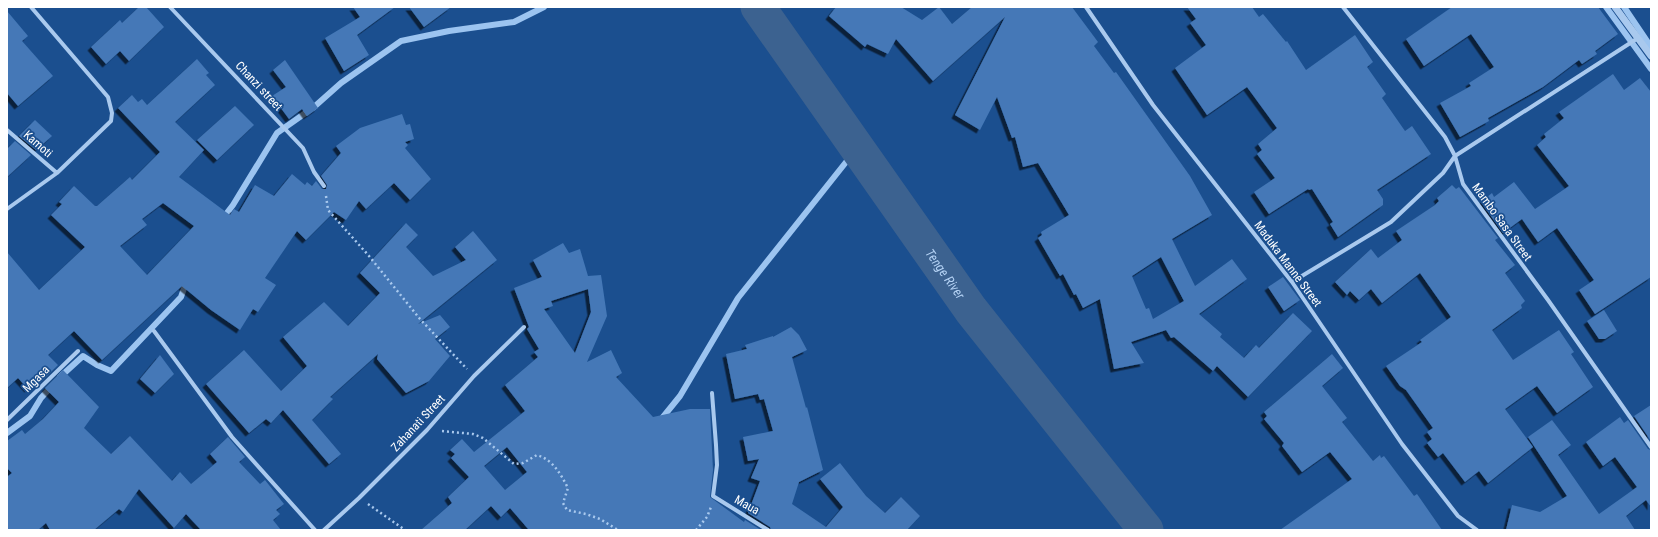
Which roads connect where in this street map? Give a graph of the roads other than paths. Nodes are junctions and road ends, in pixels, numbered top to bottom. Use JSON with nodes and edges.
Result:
{"nodes":[{"id":1,"x":31,"y":7,"type":"edge"},
{"id":2,"x":170,"y":7,"type":"edge"},
{"id":3,"x":1086,"y":7,"type":"edge"},
{"id":4,"x":1343,"y":7,"type":"edge"},
{"id":5,"x":1615,"y":7,"type":"edge"},
{"id":6,"x":1638,"y":38,"type":"junction"},
{"id":7,"x":1651,"y":56,"type":"edge"},
{"id":8,"x":7,"y":130,"type":"edge"},
{"id":9,"x":1455,"y":156,"type":"junction"},
{"id":10,"x":57,"y":173,"type":"junction"},
{"id":11,"x":324,"y":186,"type":"road end"},
{"id":12,"x":7,"y":209,"type":"edge"},
{"id":13,"x":1292,"y":282,"type":"junction"},
{"id":14,"x":524,"y":327,"type":"dead end"},
{"id":15,"x":154,"y":331,"type":"dead end"},
{"id":16,"x":78,"y":350,"type":"dead end"},
{"id":17,"x":712,"y":393,"type":"dead end"},
{"id":18,"x":7,"y":420,"type":"edge"},
{"id":19,"x":1651,"y":447,"type":"edge"},
{"id":20,"x":315,"y":530,"type":"edge"},
{"id":21,"x":324,"y":530,"type":"edge"},
{"id":22,"x":768,"y":530,"type":"edge"},
{"id":23,"x":1477,"y":530,"type":"edge"}],
"edges":[{"from":1,"to":10,"type":"street"},
{"from":2,"to":11,"type":"street","name":"Chanzi street"},
{"from":3,"to":13,"type":"street","name":"Maduka Manne Street"},
{"from":4,"to":9,"type":"street","name":"Mambo Sasa Street"},
{"from":5,"to":6,"type":"street"},
{"from":6,"to":7,"type":"street"},
{"from":6,"to":9,"type":"street"},
{"from":8,"to":10,"type":"street","name":"Kamoti"},
{"from":9,"to":13,"type":"street"},
{"from":9,"to":19,"type":"street","name":"Mambo Sasa Street"},
{"from":10,"to":12,"type":"street"},
{"from":13,"to":23,"type":"street","name":"Maduka Manne Street"},
{"from":14,"to":21,"type":"street","name":"Zahanati Street"},
{"from":15,"to":20,"type":"street"},
{"from":16,"to":18,"type":"street","name":"Mgasa"},
{"from":17,"to":22,"type":"street","name":"Maua"}]}
